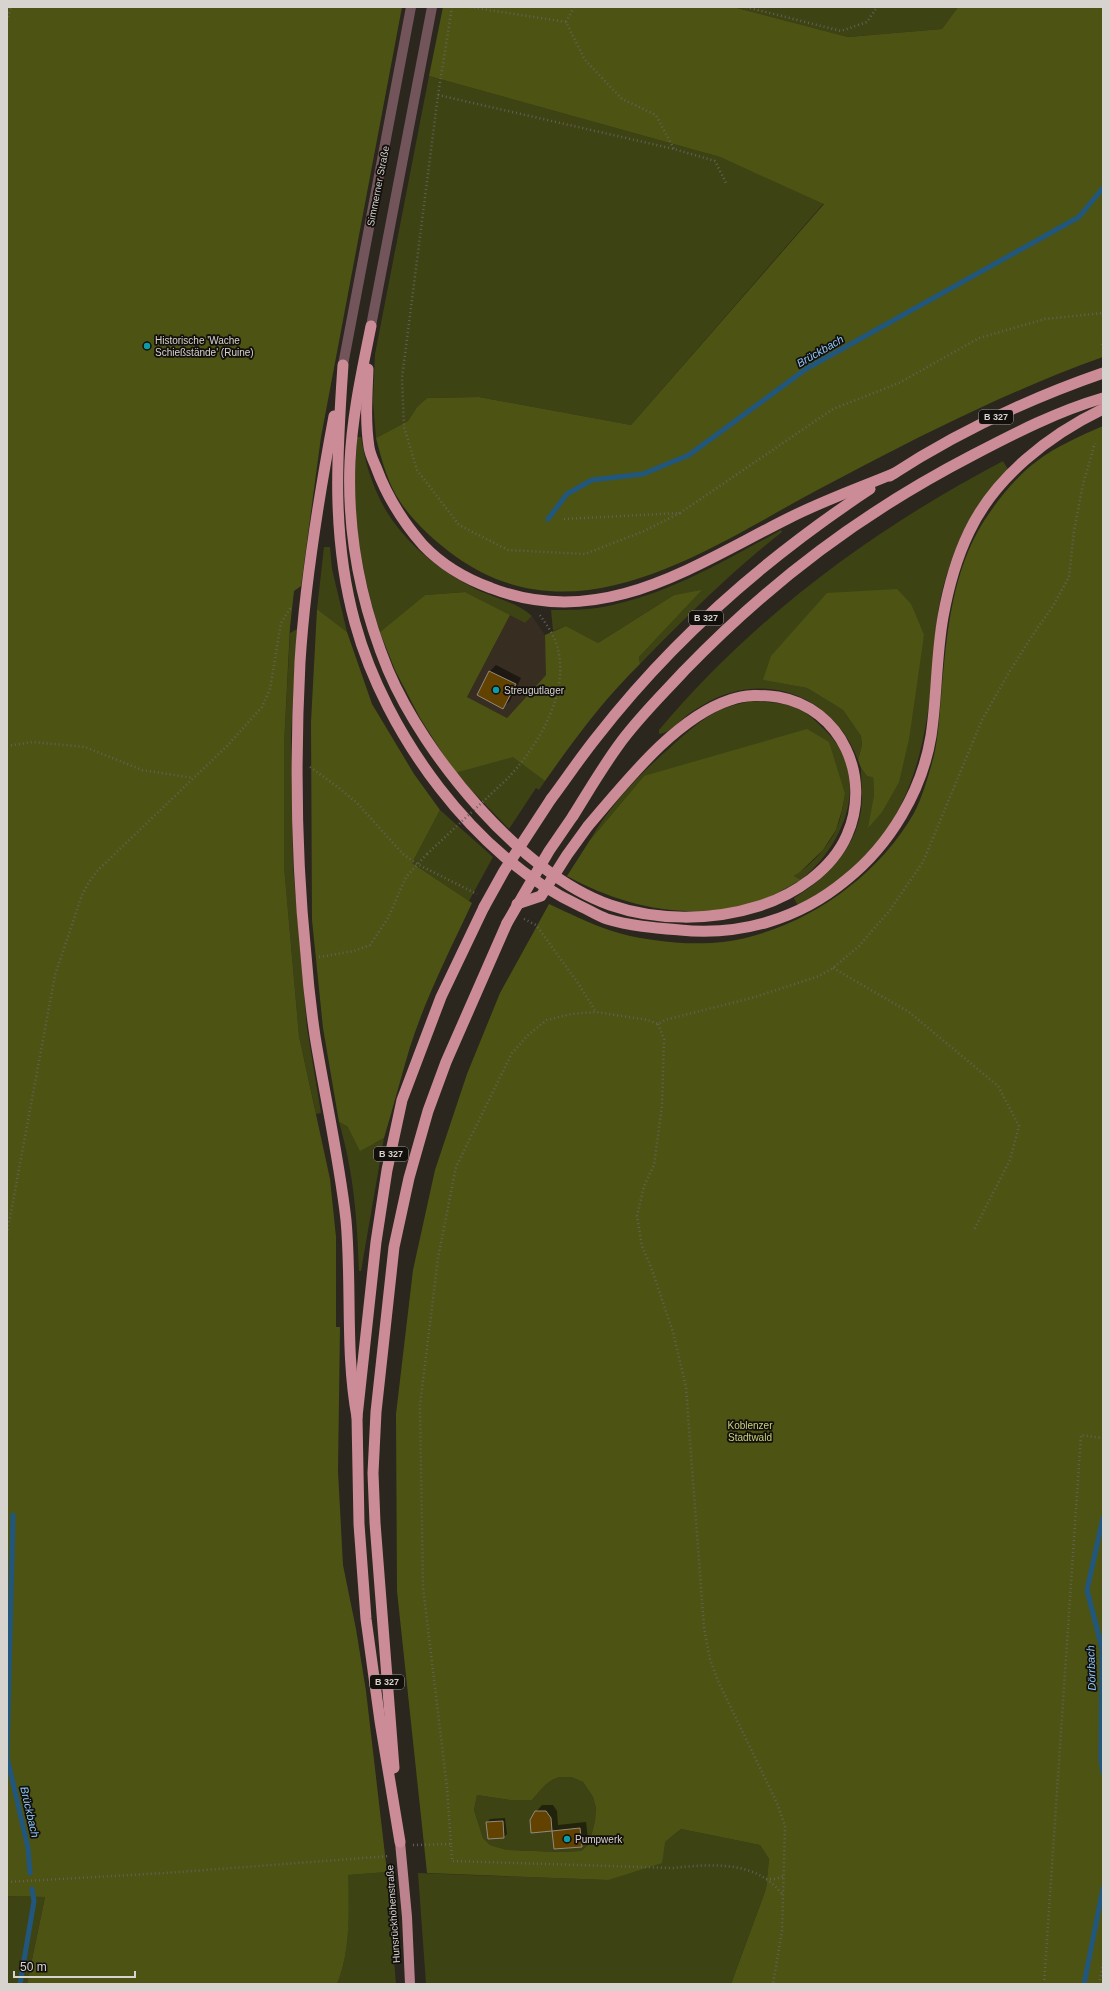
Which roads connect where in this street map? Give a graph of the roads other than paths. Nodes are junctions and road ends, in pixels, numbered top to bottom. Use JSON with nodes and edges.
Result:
{"nodes":[{"id":1,"x":411,"y":7,"type":"edge"},
{"id":2,"x":432,"y":7,"type":"edge"},
{"id":3,"x":371,"y":326,"type":"junction"},
{"id":4,"x":343,"y":365,"type":"junction"},
{"id":5,"x":1103,"y":373,"type":"edge"},
{"id":6,"x":1103,"y":398,"type":"edge"},
{"id":7,"x":1103,"y":409,"type":"edge"},
{"id":8,"x":895,"y":473,"type":"junction"},
{"id":9,"x":517,"y":904,"type":"junction"},
{"id":10,"x":357,"y":1417,"type":"junction"},
{"id":11,"x":400,"y":1842,"type":"junction"},
{"id":12,"x":410,"y":1984,"type":"edge"}],
"edges":[{"from":1,"to":4,"type":"street","name":"Simmerner Straße"},
{"from":2,"to":3,"type":"street","name":"Simmerner Straße"},
{"from":3,"to":8,"type":"highway"},
{"from":3,"to":9,"type":"highway","bridge":true},
{"from":4,"to":7,"type":"highway"},
{"from":4,"to":10,"type":"highway"},
{"from":5,"to":8,"type":"highway","number":"B 327"},
{"from":6,"to":9,"type":"highway","number":"B 327","bridge":true},
{"from":8,"to":10,"type":"highway","number":"B 327","bridge":true},
{"from":9,"to":11,"type":"highway","number":"B 327","bridge":true},
{"from":10,"to":11,"type":"highway","number":"B 327"},
{"from":11,"to":12,"type":"main road","name":"Hunsrückhöhenstraße","number":"B 327"}]}
